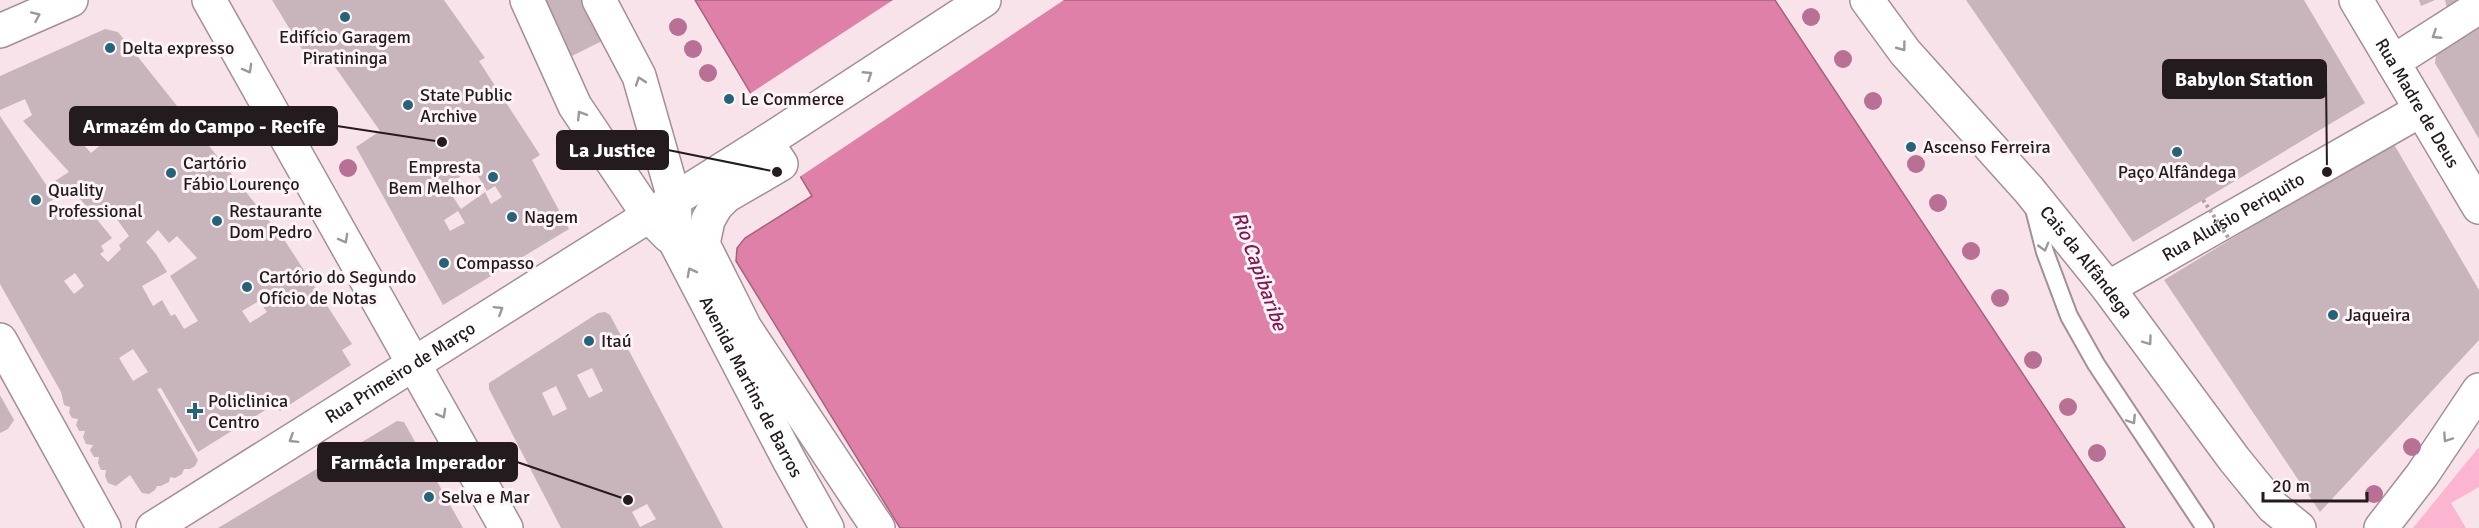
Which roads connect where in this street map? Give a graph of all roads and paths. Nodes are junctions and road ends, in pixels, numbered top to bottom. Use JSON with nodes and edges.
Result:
{"nodes":[{"id":1,"x":71,"y":0,"type":"edge"},
{"id":2,"x":209,"y":0,"type":"edge"},
{"id":3,"x":527,"y":0,"type":"edge"},
{"id":4,"x":599,"y":0,"type":"edge"},
{"id":5,"x":984,"y":0,"type":"edge"},
{"id":6,"x":1867,"y":0,"type":"edge"},
{"id":7,"x":2356,"y":0,"type":"edge"},
{"id":8,"x":2479,"y":7,"type":"edge"},
{"id":9,"x":0,"y":31,"type":"edge"},
{"id":10,"x":2393,"y":62,"type":"junction"},
{"id":11,"x":2421,"y":110,"type":"junction"},
{"id":12,"x":766,"y":142,"type":"junction"},
{"id":13,"x":2029,"y":190,"type":"junction"},
{"id":14,"x":2203,"y":200,"type":"dead end"},
{"id":15,"x":662,"y":207,"type":"junction"},
{"id":16,"x":2479,"y":207,"type":"edge"},
{"id":17,"x":2230,"y":240,"type":"dead end"},
{"id":18,"x":2108,"y":288,"type":"junction"},
{"id":19,"x":0,"y":340,"type":"edge"},
{"id":20,"x":414,"y":363,"type":"junction"},
{"id":21,"x":2479,"y":390,"type":"edge"},
{"id":22,"x":104,"y":528,"type":"edge"},
{"id":23,"x":153,"y":528,"type":"edge"},
{"id":24,"x":506,"y":528,"type":"edge"},
{"id":25,"x":827,"y":528,"type":"edge"},
{"id":26,"x":878,"y":528,"type":"edge"},
{"id":27,"x":2205,"y":528,"type":"edge"},
{"id":28,"x":2299,"y":528,"type":"edge"},
{"id":29,"x":2381,"y":528,"type":"edge"}],
"edges":[{"from":9,"to":1,"type":"main road","one_way":true},
{"from":2,"to":20,"type":"main road","one_way":true},
{"from":15,"to":3,"type":"main road","one_way":true},
{"from":15,"to":4,"type":"main road","name":"Avenida Martins de Barros","one_way":true},
{"from":12,"to":5,"type":"main road","name":"Rua Primeiro de Março","one_way":true},
{"from":6,"to":13,"type":"main road","name":"Cais da Alfândega","one_way":true},
{"from":7,"to":10,"type":"main road","name":"Rua Madre de Deus"},
{"from":8,"to":10,"type":"main road","one_way":true},
{"from":10,"to":11,"type":"main road","name":"Rua Madre de Deus"},
{"from":11,"to":16,"type":"main road","name":"Rua Madre de Deus"},
{"from":11,"to":18,"type":"main road","name":"Rua Aluísio Periquito"},
{"from":12,"to":15,"type":"main road","name":"Rua Primeiro de Março"},
{"from":12,"to":26,"type":"main road"},
{"from":13,"to":18,"type":"main road","name":"Cais da Alfândega"},
{"from":13,"to":27,"type":"lane","one_way":true},
{"from":14,"to":17,"type":"path","bridge":true},
{"from":20,"to":15,"type":"main road","name":"Rua Primeiro de Março","one_way":true},
{"from":25,"to":15,"type":"main road","name":"Avenida Martins de Barros","one_way":true},
{"from":18,"to":28,"type":"main road","name":"Cais da Alfândega","one_way":true},
{"from":19,"to":22,"type":"main road"},
{"from":20,"to":23,"type":"main road","name":"Rua Primeiro de Março","one_way":true},
{"from":20,"to":24,"type":"main road","one_way":true},
{"from":21,"to":29,"type":"main road","one_way":true}]}
